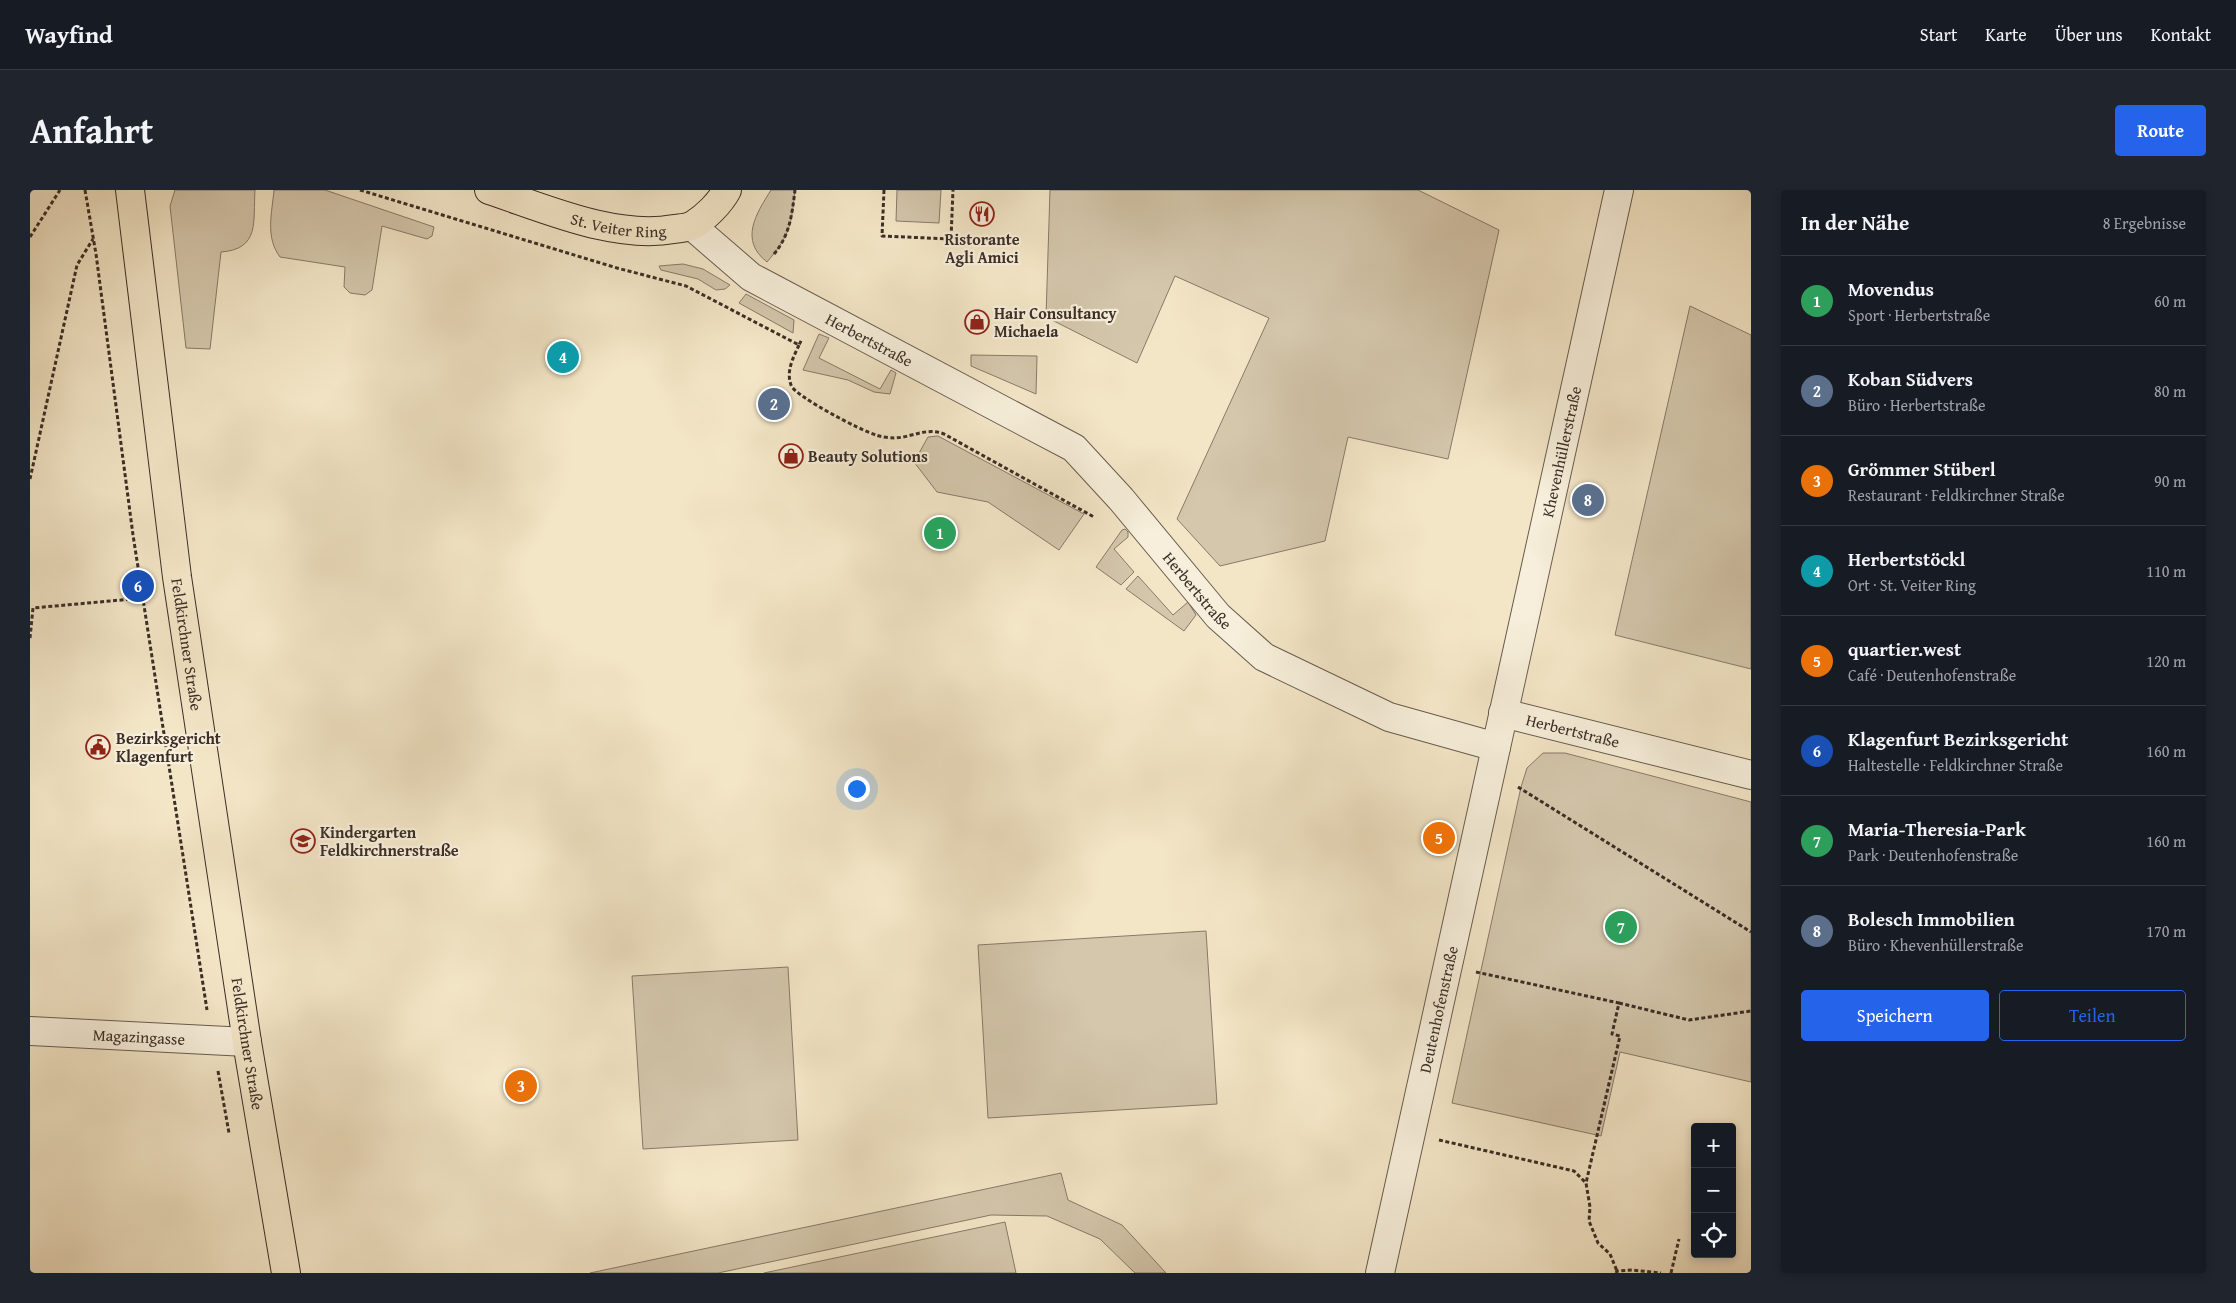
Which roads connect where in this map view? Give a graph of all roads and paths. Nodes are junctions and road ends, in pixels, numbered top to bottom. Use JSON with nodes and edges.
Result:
{"nodes":[{"id":1,"x":60,"y":190,"type":"edge"},
{"id":2,"x":85,"y":190,"type":"edge"},
{"id":3,"x":130,"y":190,"type":"edge"},
{"id":4,"x":360,"y":190,"type":"edge"},
{"id":5,"x":489,"y":190,"type":"edge"},
{"id":6,"x":727,"y":190,"type":"edge"},
{"id":7,"x":794,"y":190,"type":"edge"},
{"id":8,"x":884,"y":190,"type":"edge"},
{"id":9,"x":953,"y":190,"type":"edge"},
{"id":10,"x":1619,"y":190,"type":"edge"},
{"id":11,"x":692,"y":226,"type":"junction"},
{"id":12,"x":30,"y":237,"type":"edge"},
{"id":13,"x":93,"y":239,"type":"junction"},
{"id":14,"x":772,"y":257,"type":"dead end"},
{"id":15,"x":708,"y":296,"type":"dead end"},
{"id":16,"x":799,"y":345,"type":"dead end"},
{"id":17,"x":30,"y":479,"type":"edge"},
{"id":18,"x":1095,"y":517,"type":"dead end"},
{"id":19,"x":144,"y":598,"type":"junction"},
{"id":20,"x":31,"y":608,"type":"edge"},
{"id":21,"x":30,"y":638,"type":"edge"},
{"id":22,"x":1503,"y":713,"type":"junction"},
{"id":23,"x":1496,"y":747,"type":"junction"},
{"id":24,"x":1751,"y":775,"type":"edge"},
{"id":25,"x":1488,"y":783,"type":"junction"},
{"id":26,"x":1751,"y":932,"type":"edge"},
{"id":27,"x":1448,"y":966,"type":"junction"},
{"id":28,"x":1618,"y":1004,"type":"junction"},
{"id":29,"x":1751,"y":1011,"type":"edge"},
{"id":30,"x":30,"y":1030,"type":"edge"},
{"id":31,"x":212,"y":1040,"type":"junction"},
{"id":32,"x":247,"y":1042,"type":"junction"},
{"id":33,"x":1411,"y":1133,"type":"junction"},
{"id":34,"x":1586,"y":1183,"type":"junction"},
{"id":35,"x":1679,"y":1238,"type":"dead end"},
{"id":36,"x":1616,"y":1272,"type":"edge"},
{"id":37,"x":286,"y":1273,"type":"edge"},
{"id":38,"x":1380,"y":1273,"type":"edge"},
{"id":39,"x":1661,"y":1273,"type":"edge"},
{"id":40,"x":1671,"y":1273,"type":"edge"}],
"edges":[{"from":1,"to":12,"type":"path"},
{"from":2,"to":13,"type":"path"},
{"from":3,"to":32,"type":"main road","name":"Feldkirchner Straße"},
{"from":4,"to":15,"type":"path"},
{"from":5,"to":11,"type":"main road","name":"St. Veiter Ring"},
{"from":6,"to":11,"type":"main road"},
{"from":7,"to":14,"type":"path"},
{"from":8,"to":9,"type":"path"},
{"from":10,"to":22,"type":"street","name":"Khevenhüllerstraße"},
{"from":11,"to":23,"type":"street","name":"Herbertstraße"},
{"from":13,"to":17,"type":"path"},
{"from":13,"to":19,"type":"path"},
{"from":16,"to":18,"type":"path"},
{"from":19,"to":20,"type":"path"},
{"from":19,"to":31,"type":"path"},
{"from":20,"to":21,"type":"path"},
{"from":22,"to":23,"type":"street","name":"Herbertstraße"},
{"from":22,"to":24,"type":"street","name":"Herbertstraße"},
{"from":23,"to":25,"type":"street","name":"Deutenhofenstraße"},
{"from":25,"to":26,"type":"path"},
{"from":25,"to":27,"type":"street","name":"Deutenhofenstraße"},
{"from":27,"to":28,"type":"path"},
{"from":27,"to":33,"type":"street","name":"Deutenhofenstraße"},
{"from":28,"to":29,"type":"path"},
{"from":28,"to":34,"type":"path"},
{"from":30,"to":31,"type":"street","name":"Magazingasse"},
{"from":31,"to":32,"type":"street","name":"Magazingasse"},
{"from":32,"to":37,"type":"main road","name":"Feldkirchner Straße"},
{"from":33,"to":34,"type":"path"},
{"from":33,"to":38,"type":"street","name":"Deutenhofenstraße"},
{"from":34,"to":36,"type":"path"},
{"from":35,"to":40,"type":"path"},
{"from":36,"to":39,"type":"path"}]}
